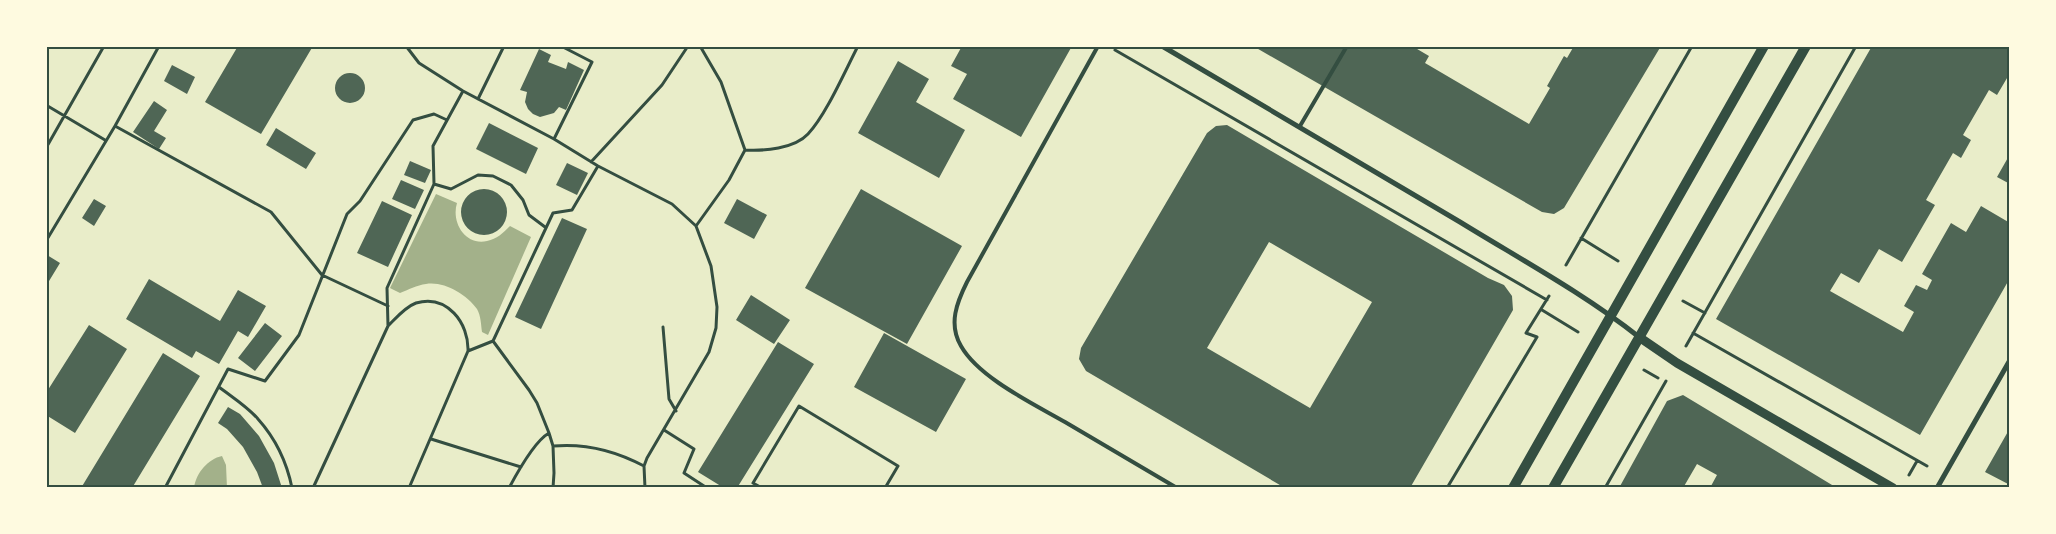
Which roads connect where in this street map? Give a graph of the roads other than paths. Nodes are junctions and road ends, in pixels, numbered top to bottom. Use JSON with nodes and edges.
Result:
{"nodes":[{"id":1,"x":1098,"y":46,"type":"edge"},
{"id":2,"x":1162,"y":46,"type":"edge"},
{"id":3,"x":1347,"y":46,"type":"edge"},
{"id":4,"x":1764,"y":46,"type":"edge"},
{"id":5,"x":1806,"y":46,"type":"edge"},
{"id":6,"x":1300,"y":126,"type":"junction"},
{"id":7,"x":1610,"y":314,"type":"junction"},
{"id":8,"x":1639,"y":337,"type":"junction"},
{"id":9,"x":2010,"y":360,"type":"edge"},
{"id":10,"x":1177,"y":488,"type":"edge"},
{"id":11,"x":1513,"y":488,"type":"edge"},
{"id":12,"x":1553,"y":488,"type":"edge"},
{"id":13,"x":1893,"y":488,"type":"edge"},
{"id":14,"x":1937,"y":488,"type":"edge"}],
"edges":[{"from":1,"to":10,"type":"lane"},
{"from":2,"to":6,"type":"street"},
{"from":3,"to":6,"type":"lane"},
{"from":4,"to":7,"type":"main road"},
{"from":5,"to":8,"type":"main road"},
{"from":6,"to":7,"type":"street"},
{"from":7,"to":8,"type":"street"},
{"from":7,"to":11,"type":"main road"},
{"from":8,"to":12,"type":"main road"},
{"from":8,"to":13,"type":"street"},
{"from":9,"to":14,"type":"street"}]}
